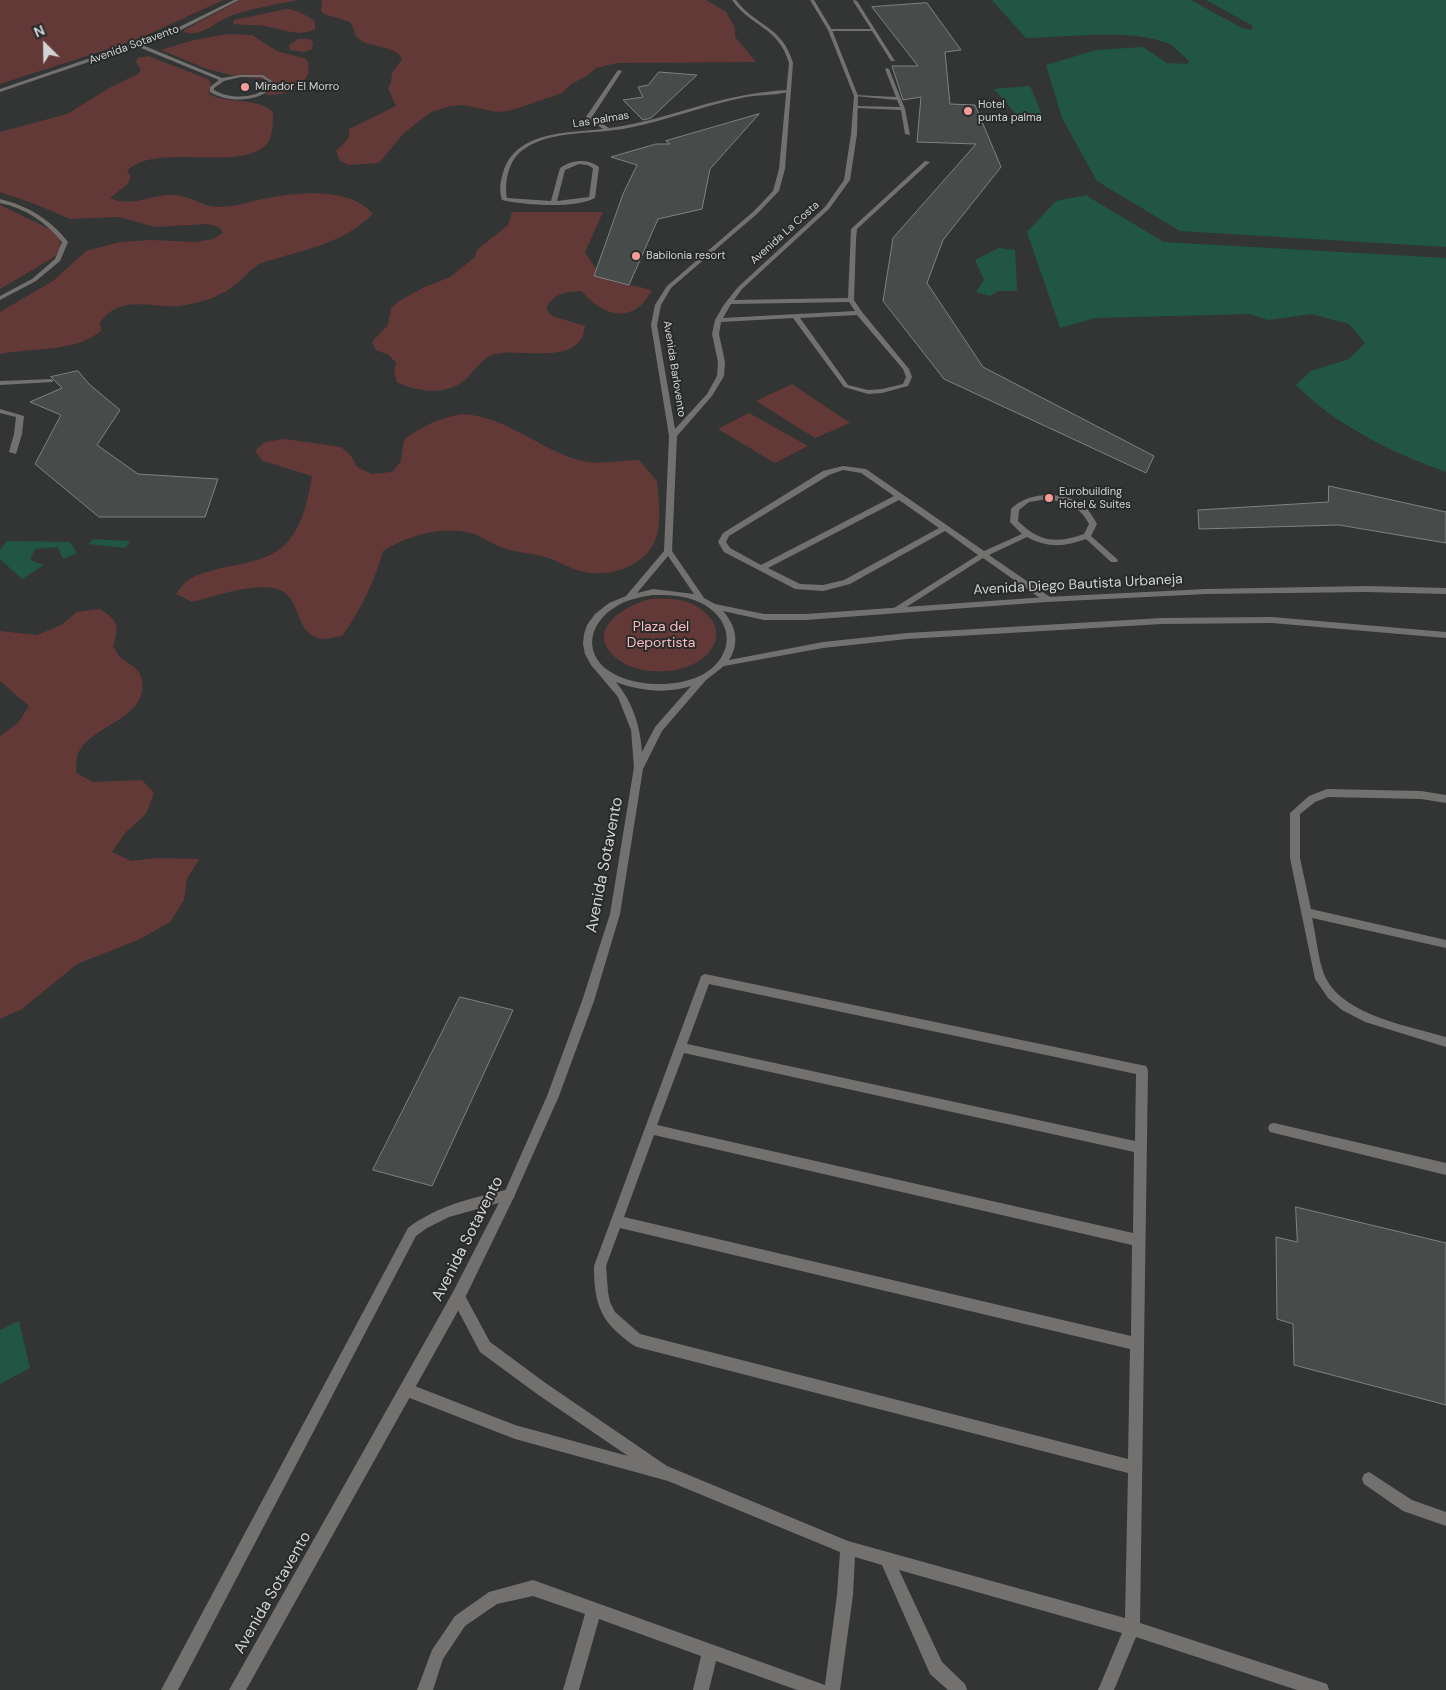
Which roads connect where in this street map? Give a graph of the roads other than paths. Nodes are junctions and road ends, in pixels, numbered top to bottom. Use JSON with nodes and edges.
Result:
{"nodes":[{"id":1,"x":237,"y":0,"type":"edge"},
{"id":2,"x":734,"y":0,"type":"edge"},
{"id":3,"x":812,"y":0,"type":"edge"},
{"id":4,"x":856,"y":1,"type":"edge"},
{"id":5,"x":830,"y":30,"type":"junction"},
{"id":6,"x":873,"y":30,"type":"junction"},
{"id":7,"x":138,"y":44,"type":"junction"},
{"id":8,"x":893,"y":60,"type":"dead end"},
{"id":9,"x":887,"y":69,"type":"dead end"},
{"id":10,"x":620,"y":72,"type":"dead end"},
{"id":11,"x":222,"y":80,"type":"junction"},
{"id":12,"x":0,"y":91,"type":"edge"},
{"id":13,"x":789,"y":91,"type":"junction"},
{"id":14,"x":856,"y":96,"type":"junction"},
{"id":15,"x":899,"y":98,"type":"junction"},
{"id":16,"x":856,"y":107,"type":"junction"},
{"id":17,"x":902,"y":109,"type":"junction"},
{"id":18,"x":608,"y":130,"type":"junction"},
{"id":19,"x":908,"y":134,"type":"dead end"},
{"id":20,"x":927,"y":162,"type":"dead end"},
{"id":21,"x":0,"y":201,"type":"edge"},
{"id":22,"x":554,"y":201,"type":"junction"},
{"id":23,"x":0,"y":298,"type":"edge"},
{"id":24,"x":851,"y":300,"type":"junction"},
{"id":25,"x":729,"y":302,"type":"junction"},
{"id":26,"x":859,"y":313,"type":"junction"},
{"id":27,"x":795,"y":316,"type":"junction"},
{"id":28,"x":718,"y":320,"type":"junction"},
{"id":29,"x":51,"y":381,"type":"dead end"},
{"id":30,"x":0,"y":383,"type":"edge"},
{"id":31,"x":0,"y":411,"type":"edge"},
{"id":32,"x":673,"y":436,"type":"junction"},
{"id":33,"x":13,"y":452,"type":"dead end"},
{"id":34,"x":900,"y":496,"type":"junction"},
{"id":35,"x":945,"y":528,"type":"junction"},
{"id":36,"x":1026,"y":535,"type":"junction"},
{"id":37,"x":1087,"y":536,"type":"junction"},
{"id":38,"x":668,"y":551,"type":"junction"},
{"id":39,"x":984,"y":554,"type":"junction"},
{"id":40,"x":1114,"y":560,"type":"dead end"},
{"id":41,"x":762,"y":568,"type":"junction"},
{"id":42,"x":1446,"y":591,"type":"edge"},
{"id":43,"x":629,"y":597,"type":"junction"},
{"id":44,"x":701,"y":599,"type":"junction"},
{"id":45,"x":1047,"y":599,"type":"junction"},
{"id":46,"x":713,"y":606,"type":"junction"},
{"id":47,"x":897,"y":610,"type":"junction"},
{"id":48,"x":1446,"y":635,"type":"edge"},
{"id":49,"x":721,"y":664,"type":"junction"},
{"id":50,"x":604,"y":673,"type":"junction"},
{"id":51,"x":703,"y":677,"type":"junction"},
{"id":52,"x":640,"y":767,"type":"junction"},
{"id":53,"x":1446,"y":799,"type":"edge"},
{"id":54,"x":1306,"y":912,"type":"junction"},
{"id":55,"x":1446,"y":944,"type":"edge"},
{"id":56,"x":1446,"y":1042,"type":"edge"},
{"id":57,"x":680,"y":1047,"type":"junction"},
{"id":58,"x":1274,"y":1128,"type":"dead end"},
{"id":59,"x":650,"y":1129,"type":"junction"},
{"id":60,"x":1140,"y":1148,"type":"junction"},
{"id":61,"x":1446,"y":1168,"type":"edge"},
{"id":62,"x":509,"y":1195,"type":"junction"},
{"id":63,"x":616,"y":1221,"type":"junction"},
{"id":64,"x":1140,"y":1241,"type":"junction"},
{"id":65,"x":458,"y":1296,"type":"junction"},
{"id":66,"x":1138,"y":1344,"type":"junction"},
{"id":67,"x":407,"y":1390,"type":"junction"},
{"id":68,"x":1136,"y":1468,"type":"junction"},
{"id":69,"x":668,"y":1474,"type":"junction"},
{"id":70,"x":1369,"y":1479,"type":"dead end"},
{"id":71,"x":1446,"y":1519,"type":"edge"},
{"id":72,"x":848,"y":1548,"type":"junction"},
{"id":73,"x":887,"y":1560,"type":"junction"},
{"id":74,"x":594,"y":1610,"type":"junction"},
{"id":75,"x":1132,"y":1628,"type":"junction"},
{"id":76,"x":710,"y":1651,"type":"junction"},
{"id":77,"x":169,"y":1690,"type":"edge"},
{"id":78,"x":237,"y":1690,"type":"edge"},
{"id":79,"x":425,"y":1690,"type":"edge"},
{"id":80,"x":571,"y":1690,"type":"edge"},
{"id":81,"x":701,"y":1690,"type":"edge"},
{"id":82,"x":819,"y":1690,"type":"edge"},
{"id":83,"x":832,"y":1690,"type":"edge"},
{"id":84,"x":960,"y":1690,"type":"edge"},
{"id":85,"x":1106,"y":1690,"type":"edge"},
{"id":86,"x":1321,"y":1690,"type":"edge"}],
"edges":[{"from":1,"to":7,"type":"street","name":"Avenida Sotavento"},
{"from":2,"to":13,"type":"street","name":"Avenida Barlovento"},
{"from":3,"to":5,"type":"street","name":"Avenida La Costa"},
{"from":4,"to":6,"type":"street"},
{"from":5,"to":6,"type":"street"},
{"from":5,"to":14,"type":"street","name":"Avenida La Costa"},
{"from":6,"to":8,"type":"street"},
{"from":7,"to":11,"type":"street"},
{"from":7,"to":12,"type":"street","name":"Avenida Sotavento"},
{"from":9,"to":15,"type":"street"},
{"from":10,"to":18,"type":"street"},
{"from":11,"to":11,"type":"street"},
{"from":13,"to":18,"type":"street","name":"Las palmas"},
{"from":13,"to":32,"type":"street","name":"Avenida Barlovento"},
{"from":14,"to":15,"type":"street"},
{"from":14,"to":16,"type":"street","name":"Avenida La Costa"},
{"from":15,"to":17,"type":"street"},
{"from":16,"to":17,"type":"street"},
{"from":16,"to":25,"type":"street","name":"Avenida La Costa"},
{"from":17,"to":19,"type":"street"},
{"from":18,"to":22,"type":"street","name":"Las palmas"},
{"from":20,"to":24,"type":"street"},
{"from":21,"to":23,"type":"street"},
{"from":22,"to":22,"type":"street","name":"Las palmas"},
{"from":24,"to":25,"type":"street"},
{"from":24,"to":26,"type":"street"},
{"from":25,"to":28,"type":"street","name":"Avenida La Costa"},
{"from":26,"to":27,"type":"street"},
{"from":26,"to":27,"type":"street"},
{"from":27,"to":28,"type":"street"},
{"from":28,"to":32,"type":"street","name":"Avenida La Costa"},
{"from":29,"to":30,"type":"street"},
{"from":31,"to":33,"type":"street"},
{"from":32,"to":38,"type":"street","name":"Avenida Barlovento"},
{"from":34,"to":35,"type":"street"},
{"from":34,"to":41,"type":"street"},
{"from":34,"to":41,"type":"street"},
{"from":35,"to":39,"type":"street"},
{"from":35,"to":41,"type":"street"},
{"from":36,"to":37,"type":"street"},
{"from":36,"to":37,"type":"street"},
{"from":36,"to":39,"type":"street"},
{"from":37,"to":40,"type":"street"},
{"from":38,"to":43,"type":"street"},
{"from":38,"to":44,"type":"street"},
{"from":39,"to":45,"type":"street"},
{"from":39,"to":47,"type":"street"},
{"from":42,"to":45,"type":"street","name":"Avenida Diego Bautista Urbaneja"},
{"from":43,"to":44,"type":"street"},
{"from":43,"to":50,"type":"street"},
{"from":44,"to":46,"type":"street"},
{"from":45,"to":47,"type":"street","name":"Avenida Diego Bautista Urbaneja"},
{"from":46,"to":47,"type":"street","name":"Avenida Diego Bautista Urbaneja"},
{"from":46,"to":49,"type":"street"},
{"from":48,"to":49,"type":"street"},
{"from":49,"to":51,"type":"street"},
{"from":50,"to":51,"type":"street"},
{"from":50,"to":52,"type":"street","name":"Avenida Sotavento"},
{"from":51,"to":52,"type":"street","name":"Avenida Sotavento"},
{"from":52,"to":62,"type":"street","name":"Avenida Sotavento"},
{"from":53,"to":54,"type":"street"},
{"from":54,"to":55,"type":"street"},
{"from":54,"to":56,"type":"street"},
{"from":57,"to":59,"type":"street"},
{"from":57,"to":60,"type":"street"},
{"from":57,"to":60,"type":"street"},
{"from":58,"to":61,"type":"street"},
{"from":59,"to":63,"type":"street"},
{"from":59,"to":64,"type":"street"},
{"from":60,"to":64,"type":"street"},
{"from":62,"to":65,"type":"street","name":"Avenida Sotavento"},
{"from":62,"to":77,"type":"street"},
{"from":63,"to":66,"type":"street"},
{"from":63,"to":68,"type":"street"},
{"from":64,"to":66,"type":"street"},
{"from":65,"to":67,"type":"street","name":"Avenida Sotavento"},
{"from":65,"to":69,"type":"street"},
{"from":66,"to":68,"type":"street"},
{"from":67,"to":69,"type":"street"},
{"from":67,"to":78,"type":"street","name":"Avenida Sotavento"},
{"from":68,"to":75,"type":"street"},
{"from":69,"to":72,"type":"street"},
{"from":70,"to":71,"type":"street"},
{"from":72,"to":73,"type":"street"},
{"from":72,"to":83,"type":"street"},
{"from":73,"to":75,"type":"street"},
{"from":73,"to":84,"type":"street"},
{"from":74,"to":76,"type":"street"},
{"from":74,"to":79,"type":"street"},
{"from":74,"to":80,"type":"street"},
{"from":75,"to":85,"type":"street"},
{"from":75,"to":86,"type":"street"},
{"from":76,"to":81,"type":"street"},
{"from":76,"to":82,"type":"street"}]}
